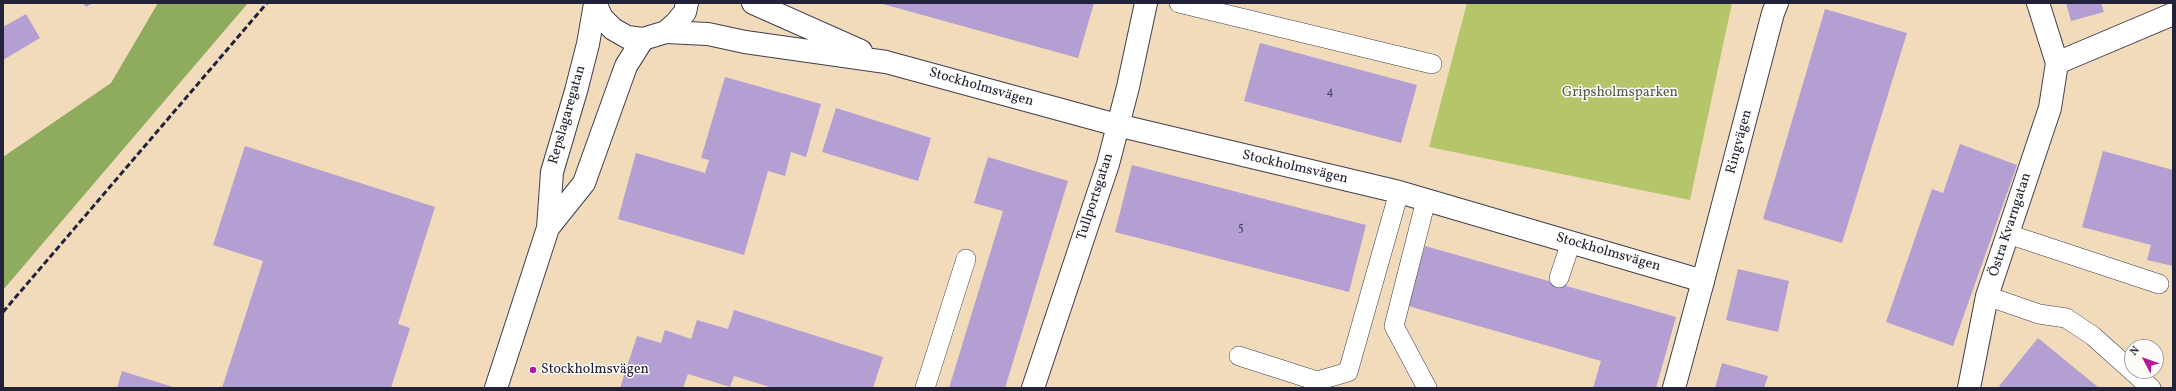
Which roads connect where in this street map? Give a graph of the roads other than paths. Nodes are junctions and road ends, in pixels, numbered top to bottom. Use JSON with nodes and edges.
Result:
{"nodes":[{"id":1,"x":595,"y":3,"type":"edge"},
{"id":2,"x":688,"y":3,"type":"edge"},
{"id":3,"x":753,"y":3,"type":"edge"},
{"id":4,"x":1146,"y":3,"type":"edge"},
{"id":5,"x":1179,"y":3,"type":"edge"},
{"id":6,"x":1777,"y":3,"type":"edge"},
{"id":7,"x":2038,"y":3,"type":"edge"},
{"id":8,"x":2173,"y":14,"type":"edge"},
{"id":9,"x":666,"y":32,"type":"junction"},
{"id":10,"x":643,"y":39,"type":"junction"},
{"id":11,"x":886,"y":62,"type":"junction"},
{"id":12,"x":2057,"y":63,"type":"junction"},
{"id":13,"x":1432,"y":64,"type":"dead end"},
{"id":14,"x":1117,"y":126,"type":"junction"},
{"id":15,"x":1399,"y":192,"type":"junction"},
{"id":16,"x":1426,"y":200,"type":"junction"},
{"id":17,"x":548,"y":228,"type":"junction"},
{"id":18,"x":2008,"y":234,"type":"junction"},
{"id":19,"x":1571,"y":242,"type":"junction"},
{"id":20,"x":966,"y":259,"type":"dead end"},
{"id":21,"x":1559,"y":278,"type":"dead end"},
{"id":22,"x":1703,"y":281,"type":"junction"},
{"id":23,"x":2159,"y":284,"type":"dead end"},
{"id":24,"x":1987,"y":296,"type":"junction"},
{"id":25,"x":1239,"y":356,"type":"dead end"},
{"id":26,"x":496,"y":388,"type":"edge"},
{"id":27,"x":925,"y":388,"type":"edge"},
{"id":28,"x":1033,"y":388,"type":"edge"},
{"id":29,"x":1426,"y":388,"type":"edge"},
{"id":30,"x":1674,"y":388,"type":"edge"},
{"id":31,"x":1969,"y":388,"type":"edge"},
{"id":32,"x":2151,"y":388,"type":"edge"}],
"edges":[{"from":1,"to":10,"type":"street"},
{"from":1,"to":17,"type":"street","name":"Repslagaregatan"},
{"from":2,"to":9,"type":"street"},
{"from":3,"to":11,"type":"street","name":"Stockholmsvägen"},
{"from":4,"to":14,"type":"street","name":"Tullportsgatan"},
{"from":5,"to":13,"type":"lane"},
{"from":6,"to":22,"type":"street","name":"Ringvägen"},
{"from":7,"to":12,"type":"street","name":"Östra Kvarngatan"},
{"from":8,"to":12,"type":"street"},
{"from":9,"to":10,"type":"street"},
{"from":9,"to":11,"type":"street","name":"Stockholmsvägen"},
{"from":10,"to":17,"type":"street","name":"Repslagaregatan"},
{"from":11,"to":14,"type":"street","name":"Stockholmsvägen"},
{"from":12,"to":18,"type":"street","name":"Östra Kvarngatan"},
{"from":14,"to":15,"type":"street","name":"Stockholmsvägen"},
{"from":14,"to":28,"type":"street","name":"Tullportsgatan"},
{"from":15,"to":16,"type":"street","name":"Stockholmsvägen"},
{"from":15,"to":25,"type":"lane"},
{"from":16,"to":19,"type":"street","name":"Stockholmsvägen"},
{"from":16,"to":29,"type":"lane"},
{"from":17,"to":26,"type":"street","name":"Repslagaregatan"},
{"from":18,"to":23,"type":"lane"},
{"from":18,"to":24,"type":"street","name":"Östra Kvarngatan"},
{"from":19,"to":21,"type":"lane"},
{"from":19,"to":22,"type":"street","name":"Stockholmsvägen"},
{"from":20,"to":27,"type":"lane"},
{"from":22,"to":30,"type":"street","name":"Ringvägen"},
{"from":24,"to":31,"type":"street","name":"Östra Kvarngatan"},
{"from":24,"to":32,"type":"lane"}]}
